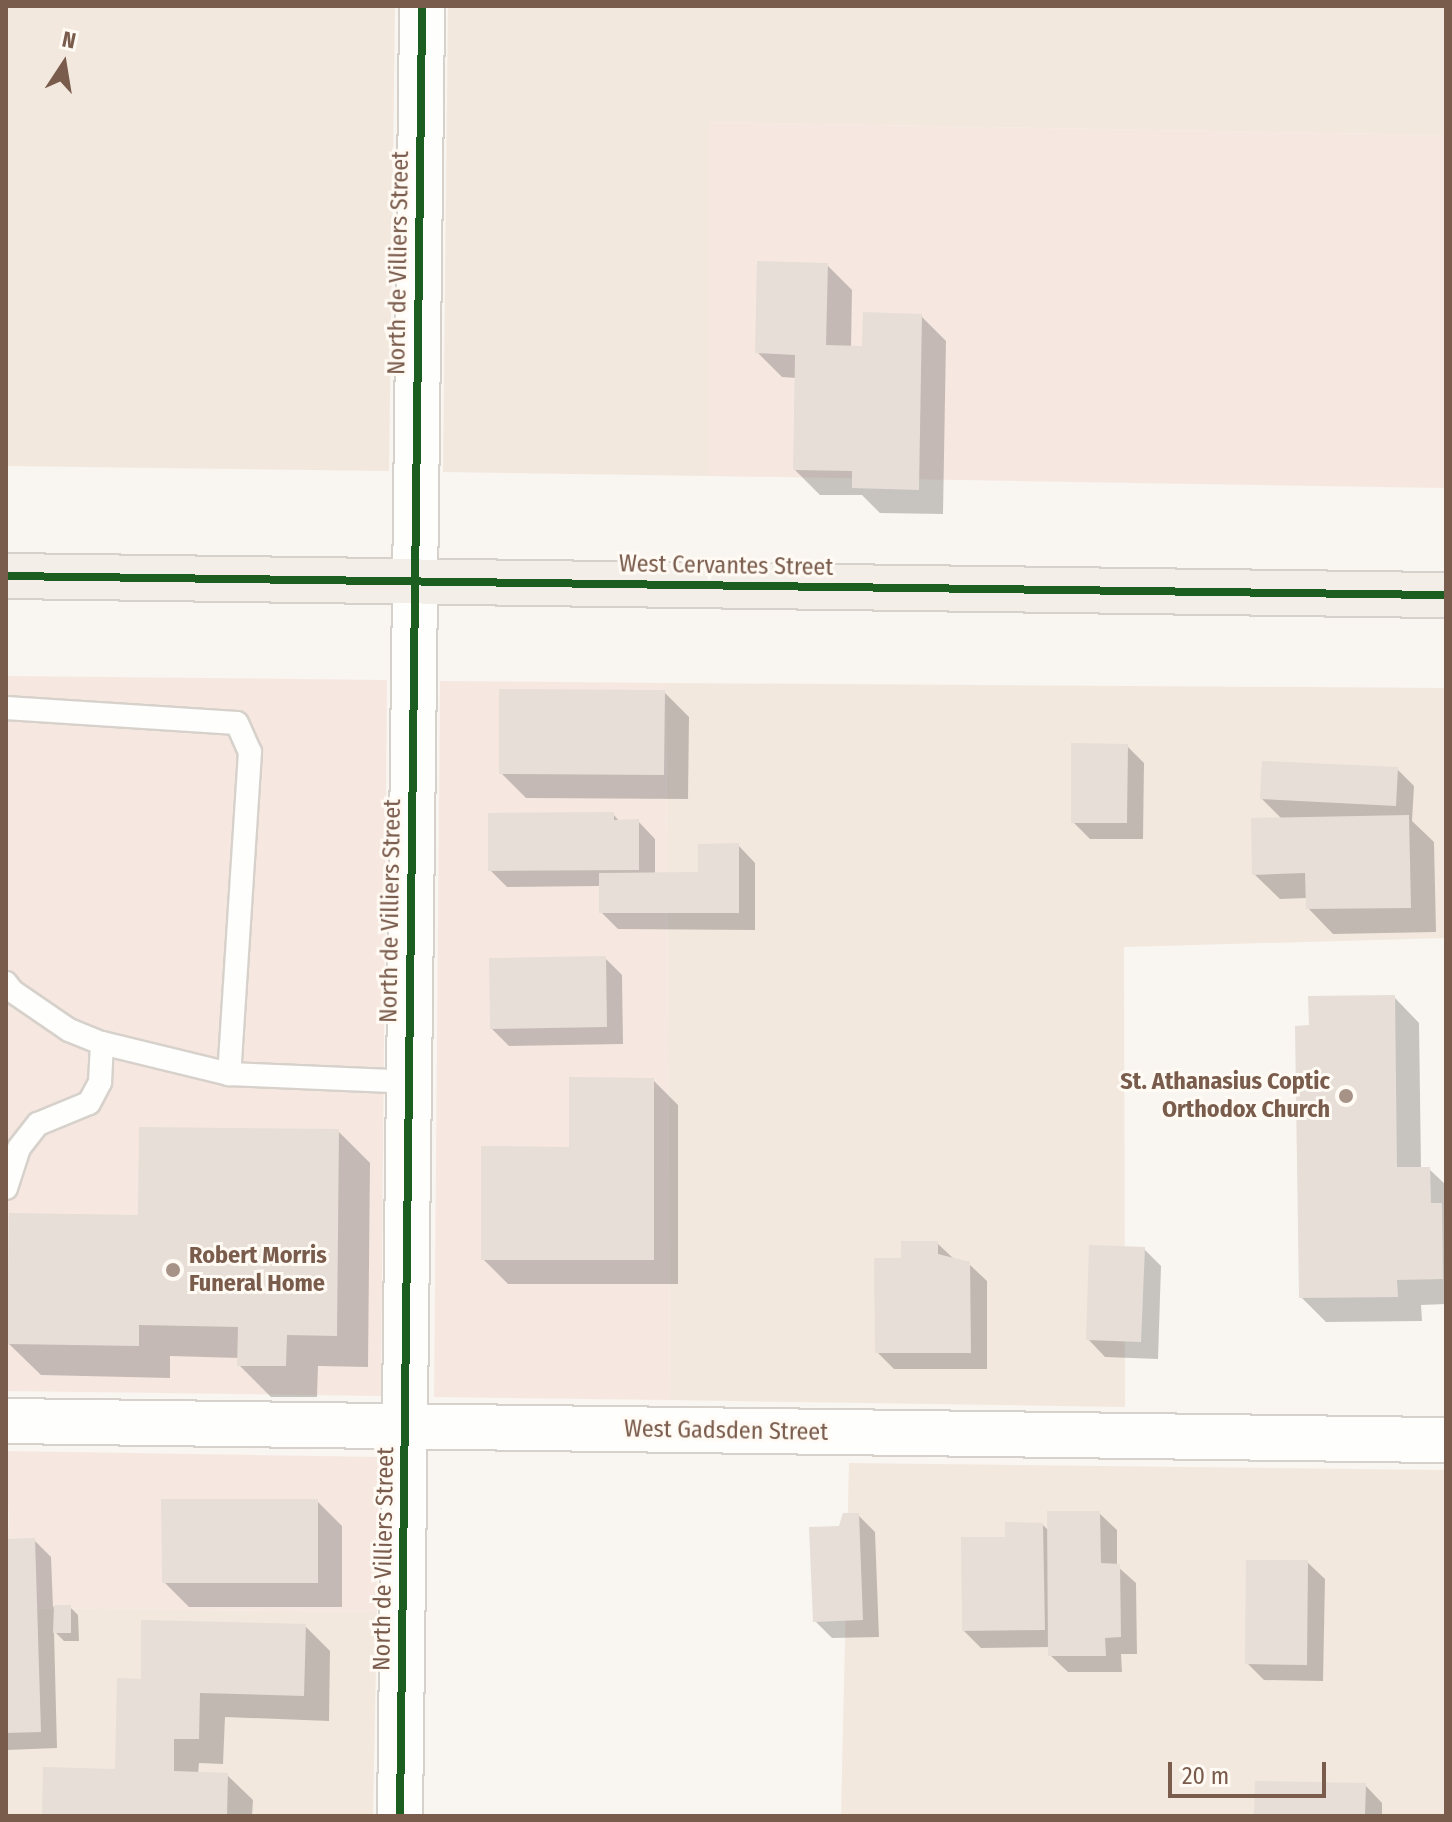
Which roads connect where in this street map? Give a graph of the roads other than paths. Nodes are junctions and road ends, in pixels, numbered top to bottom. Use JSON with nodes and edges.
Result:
{"nodes":[{"id":1,"x":422,"y":6,"type":"edge"},
{"id":2,"x":6,"y":576,"type":"edge"},
{"id":3,"x":415,"y":581,"type":"junction"},
{"id":4,"x":1446,"y":595,"type":"edge"},
{"id":5,"x":6,"y":708,"type":"edge"},
{"id":6,"x":6,"y":983,"type":"edge"},
{"id":7,"x":102,"y":1043,"type":"junction"},
{"id":8,"x":229,"y":1074,"type":"junction"},
{"id":9,"x":409,"y":1082,"type":"junction"},
{"id":10,"x":6,"y":1188,"type":"edge"},
{"id":11,"x":6,"y":1421,"type":"edge"},
{"id":12,"x":407,"y":1427,"type":"junction"},
{"id":13,"x":1446,"y":1440,"type":"edge"},
{"id":14,"x":400,"y":1816,"type":"edge"}],
"edges":[{"from":1,"to":3,"type":"street","name":"North de Villiers Street"},
{"from":2,"to":3,"type":"main road","name":"West Cervantes Street"},
{"from":3,"to":4,"type":"main road","name":"West Cervantes Street"},
{"from":3,"to":9,"type":"street","name":"North de Villiers Street"},
{"from":5,"to":8,"type":"lane"},
{"from":6,"to":7,"type":"lane"},
{"from":7,"to":8,"type":"lane"},
{"from":7,"to":10,"type":"lane"},
{"from":8,"to":9,"type":"lane"},
{"from":9,"to":12,"type":"street","name":"North de Villiers Street"},
{"from":11,"to":12,"type":"street","name":"West Gadsden Street"},
{"from":12,"to":13,"type":"street","name":"West Gadsden Street"},
{"from":12,"to":14,"type":"street","name":"North de Villiers Street"}]}
